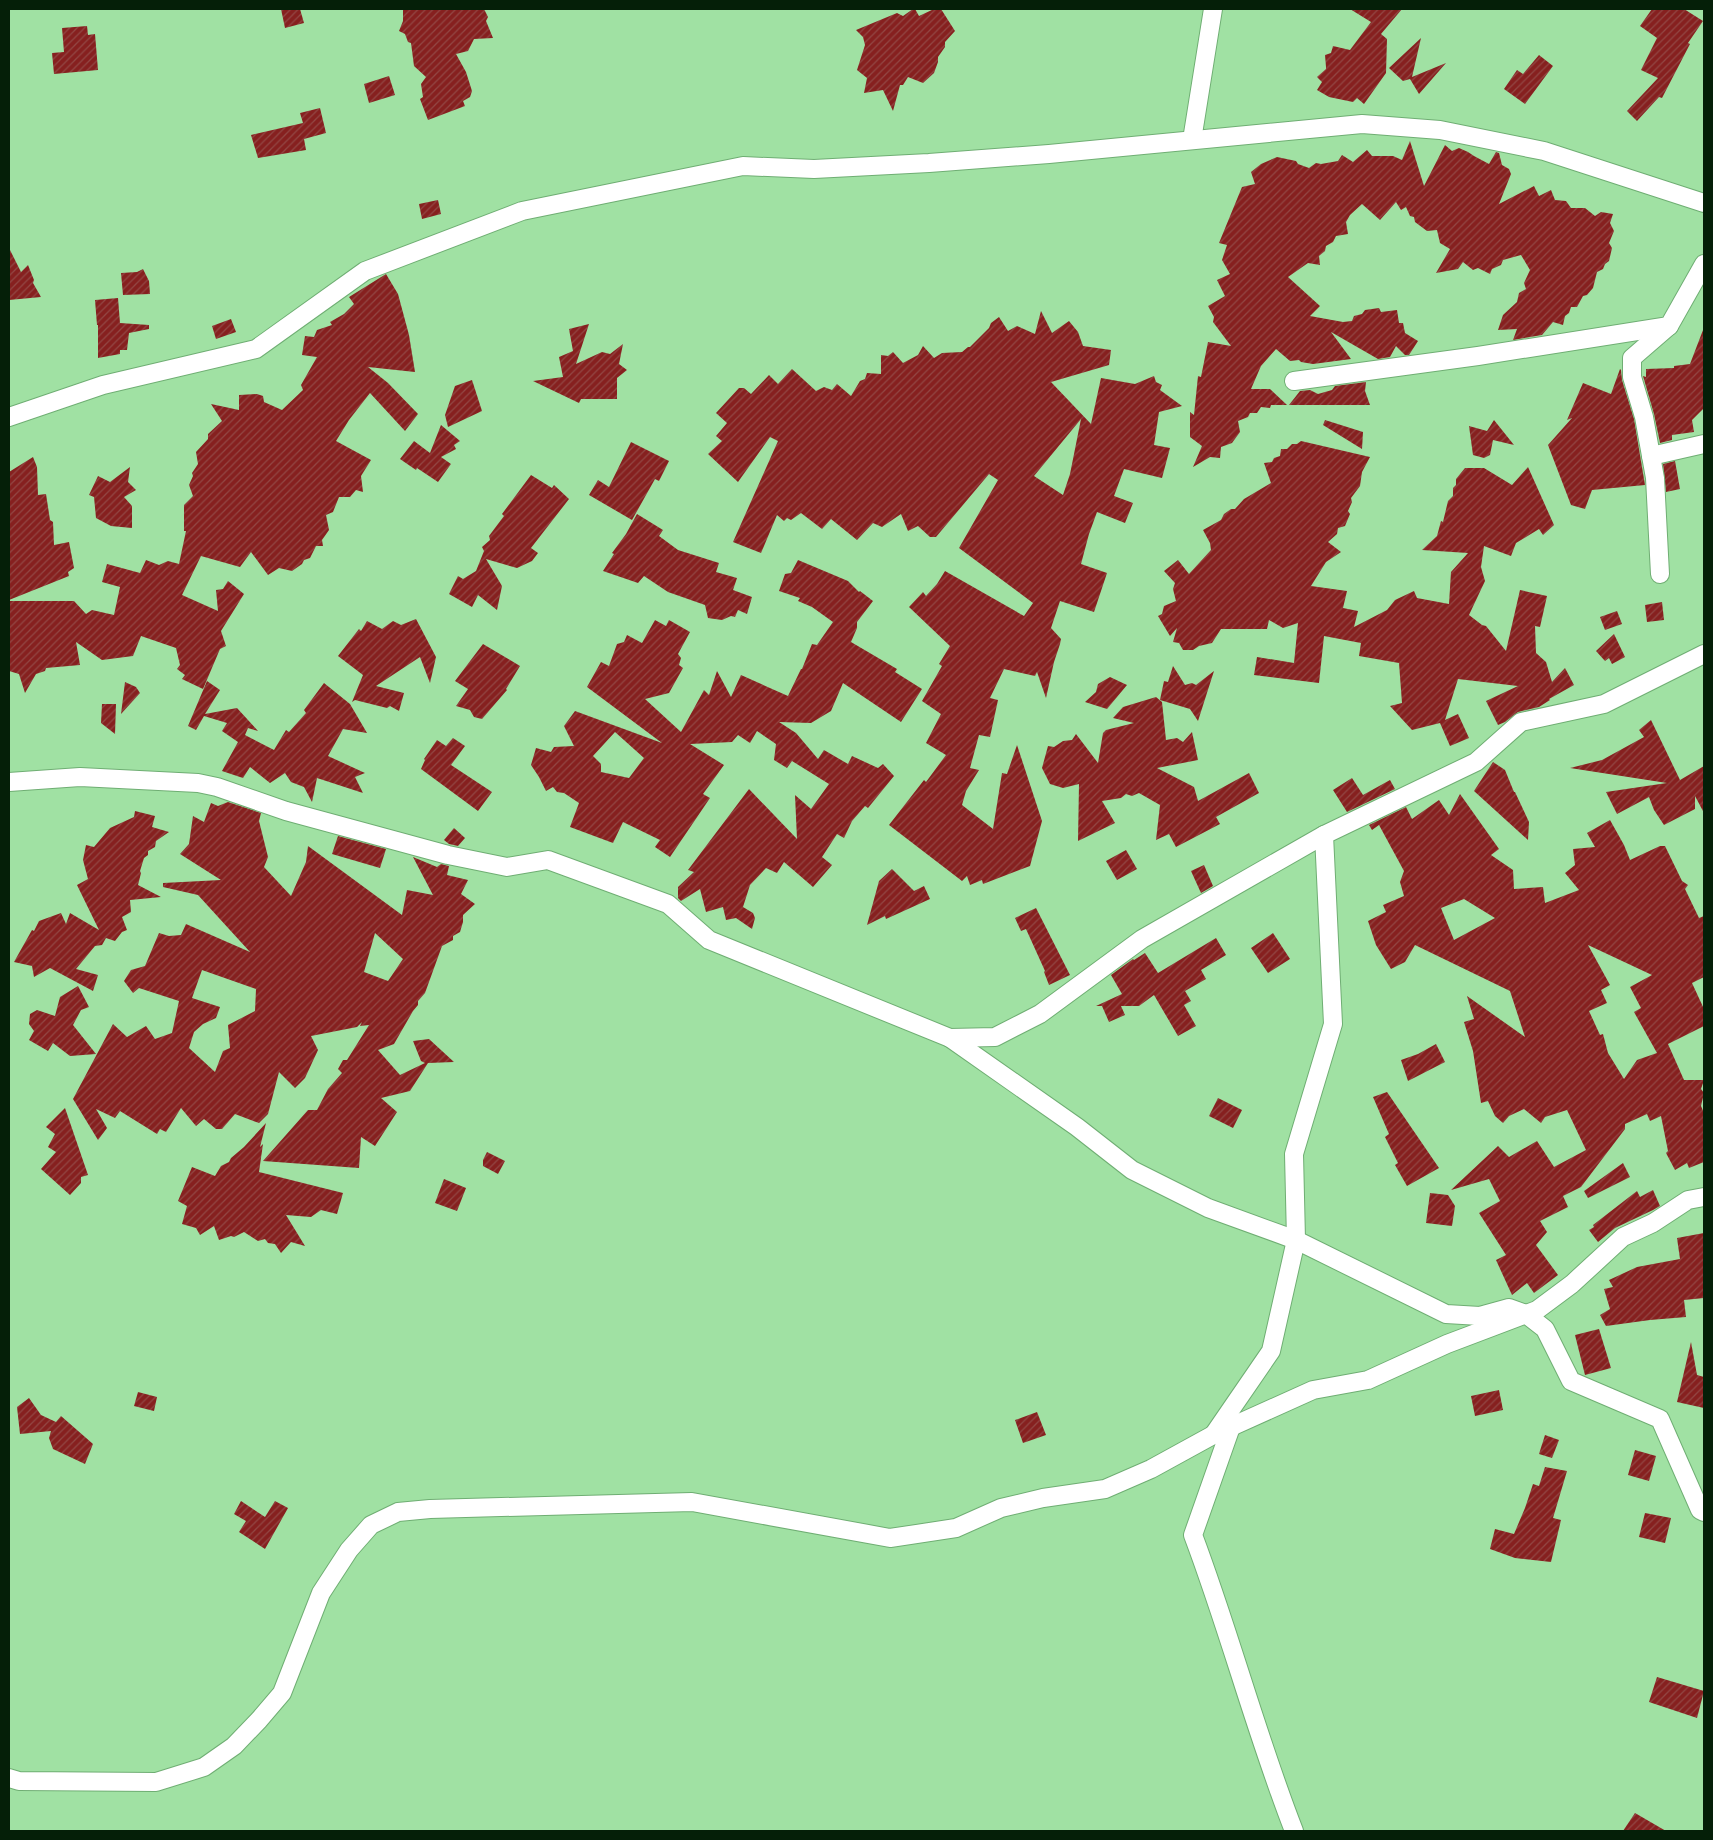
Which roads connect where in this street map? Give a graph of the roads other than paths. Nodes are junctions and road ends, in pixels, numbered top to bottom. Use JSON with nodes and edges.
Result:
{"nodes":[{"id":1,"x":1213,"y":9,"type":"edge"},
{"id":2,"x":1192,"y":140,"type":"junction"},
{"id":3,"x":1704,"y":203,"type":"edge"},
{"id":4,"x":1704,"y":264,"type":"edge"},
{"id":5,"x":1669,"y":326,"type":"junction"},
{"id":6,"x":1294,"y":381,"type":"dead end"},
{"id":7,"x":9,"y":417,"type":"edge"},
{"id":8,"x":1704,"y":444,"type":"edge"},
{"id":9,"x":1651,"y":456,"type":"junction"},
{"id":10,"x":1660,"y":574,"type":"dead end"},
{"id":11,"x":1704,"y":654,"type":"edge"},
{"id":12,"x":9,"y":782,"type":"edge"},
{"id":13,"x":1324,"y":835,"type":"junction"},
{"id":14,"x":950,"y":1038,"type":"junction"},
{"id":15,"x":1704,"y":1198,"type":"edge"},
{"id":16,"x":1296,"y":1240,"type":"junction"},
{"id":17,"x":1526,"y":1314,"type":"junction"},
{"id":18,"x":1231,"y":1427,"type":"junction"},
{"id":19,"x":1213,"y":1435,"type":"junction"},
{"id":20,"x":1704,"y":1512,"type":"edge"},
{"id":21,"x":9,"y":1778,"type":"edge"},
{"id":22,"x":1294,"y":1831,"type":"edge"}],
"edges":[{"from":1,"to":2,"type":"street"},
{"from":2,"to":3,"type":"street"},
{"from":2,"to":7,"type":"street"},
{"from":4,"to":5,"type":"street"},
{"from":5,"to":6,"type":"street"},
{"from":5,"to":9,"type":"street"},
{"from":8,"to":9,"type":"street"},
{"from":9,"to":10,"type":"street"},
{"from":11,"to":13,"type":"street"},
{"from":12,"to":14,"type":"street"},
{"from":13,"to":14,"type":"street"},
{"from":13,"to":16,"type":"street"},
{"from":14,"to":16,"type":"street"},
{"from":15,"to":17,"type":"street"},
{"from":16,"to":17,"type":"street"},
{"from":16,"to":19,"type":"street"},
{"from":17,"to":18,"type":"street"},
{"from":17,"to":20,"type":"street"},
{"from":18,"to":19,"type":"street"},
{"from":18,"to":22,"type":"street"},
{"from":19,"to":21,"type":"street"}]}
